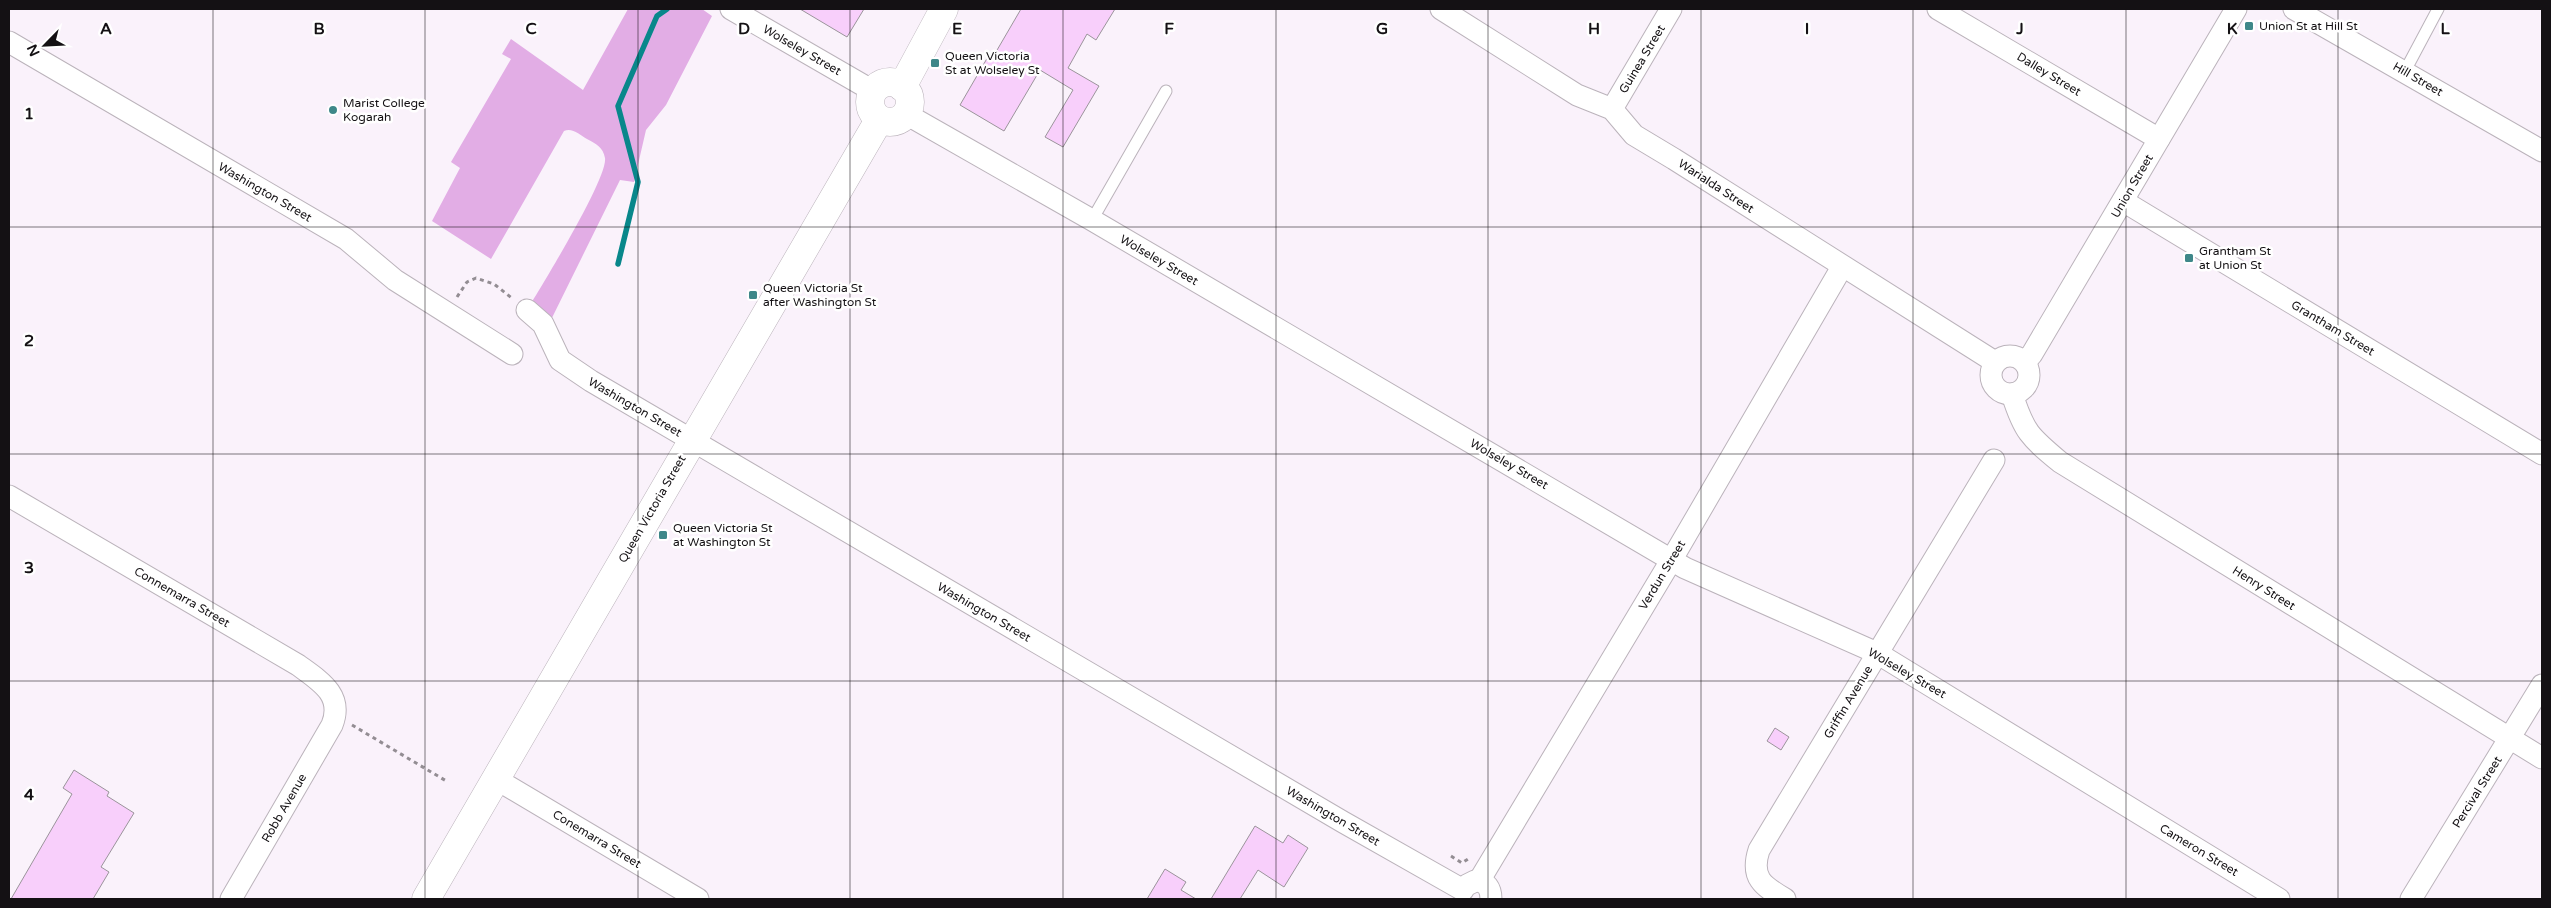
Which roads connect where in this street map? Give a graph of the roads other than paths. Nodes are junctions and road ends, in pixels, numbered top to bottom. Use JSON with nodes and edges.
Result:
{"nodes":[{"id":1,"x":731,"y":9,"type":"edge"},
{"id":2,"x":944,"y":9,"type":"edge"},
{"id":3,"x":1441,"y":9,"type":"edge"},
{"id":4,"x":1671,"y":9,"type":"edge"},
{"id":5,"x":1938,"y":9,"type":"edge"},
{"id":6,"x":2236,"y":9,"type":"edge"},
{"id":7,"x":2294,"y":9,"type":"edge"},
{"id":8,"x":2438,"y":9,"type":"edge"},
{"id":9,"x":9,"y":42,"type":"edge"},
{"id":10,"x":2405,"y":71,"type":"junction"},
{"id":11,"x":902,"y":87,"type":"junction"},
{"id":12,"x":873,"y":91,"type":"junction"},
{"id":13,"x":1166,"y":92,"type":"dead end"},
{"id":14,"x":1612,"y":109,"type":"junction"},
{"id":15,"x":906,"y":114,"type":"junction"},
{"id":16,"x":879,"y":120,"type":"junction"},
{"id":17,"x":2159,"y":139,"type":"junction"},
{"id":18,"x":2542,"y":151,"type":"edge"},
{"id":19,"x":2123,"y":201,"type":"junction"},
{"id":20,"x":1092,"y":220,"type":"junction"},
{"id":21,"x":1842,"y":267,"type":"junction"},
{"id":22,"x":527,"y":310,"type":"road end"},
{"id":23,"x":512,"y":354,"type":"dead end"},
{"id":24,"x":1996,"y":362,"type":"junction"},
{"id":25,"x":2025,"y":362,"type":"junction"},
{"id":26,"x":2012,"y":394,"type":"junction"},
{"id":27,"x":692,"y":440,"type":"junction"},
{"id":28,"x":2542,"y":454,"type":"edge"},
{"id":29,"x":1994,"y":460,"type":"dead end"},
{"id":30,"x":9,"y":496,"type":"edge"},
{"id":31,"x":1672,"y":559,"type":"junction"},
{"id":32,"x":1877,"y":654,"type":"junction"},
{"id":33,"x":2542,"y":685,"type":"edge"},
{"id":34,"x":341,"y":719,"type":"joint"},
{"id":35,"x":2510,"y":738,"type":"junction"},
{"id":36,"x":2542,"y":758,"type":"edge"},
{"id":37,"x":496,"y":779,"type":"junction"},
{"id":38,"x":2118,"y":801,"type":"joint"},
{"id":39,"x":1468,"y":890,"type":"edge"},
{"id":40,"x":231,"y":899,"type":"edge"},
{"id":41,"x":426,"y":899,"type":"edge"},
{"id":42,"x":698,"y":899,"type":"edge"},
{"id":43,"x":1491,"y":899,"type":"edge"},
{"id":44,"x":1785,"y":899,"type":"edge"},
{"id":45,"x":2279,"y":899,"type":"edge"},
{"id":46,"x":2411,"y":899,"type":"edge"}],
"edges":[{"from":1,"to":12,"type":"street","name":"Wolseley Street"},
{"from":2,"to":11,"type":"main road"},
{"from":3,"to":14,"type":"street","name":"Warialda Street"},
{"from":4,"to":14,"type":"street","name":"Guinea Street"},
{"from":5,"to":17,"type":"street","name":"Dalley Street"},
{"from":6,"to":17,"type":"street","name":"Union Street"},
{"from":7,"to":10,"type":"street","name":"Hill Street"},
{"from":8,"to":10,"type":"lane"},
{"from":9,"to":23,"type":"street","name":"Washington Street"},
{"from":10,"to":18,"type":"street","name":"Hill Street"},
{"from":11,"to":12,"type":"main road"},
{"from":11,"to":15,"type":"main road"},
{"from":12,"to":16,"type":"main road"},
{"from":13,"to":20,"type":"lane"},
{"from":14,"to":21,"type":"street","name":"Warialda Street"},
{"from":15,"to":16,"type":"main road"},
{"from":15,"to":20,"type":"street","name":"Wolseley Street"},
{"from":16,"to":27,"type":"main road","name":"Queen Victoria Street"},
{"from":17,"to":19,"type":"street","name":"Union Street"},
{"from":19,"to":25,"type":"street","name":"Union Street"},
{"from":19,"to":28,"type":"street","name":"Grantham Street"},
{"from":20,"to":31,"type":"street","name":"Wolseley Street"},
{"from":21,"to":24,"type":"street","name":"Warialda Street"},
{"from":21,"to":31,"type":"street","name":"Verdun Street"},
{"from":22,"to":27,"type":"street","name":"Washington Street"},
{"from":24,"to":25,"type":"street"},
{"from":24,"to":26,"type":"street"},
{"from":25,"to":26,"type":"street"},
{"from":26,"to":35,"type":"street","name":"Henry Street"},
{"from":27,"to":37,"type":"main road","name":"Queen Victoria Street"},
{"from":27,"to":39,"type":"street","name":"Washington Street"},
{"from":29,"to":32,"type":"street","name":"Griffin Avenue"},
{"from":30,"to":34,"type":"street","name":"Connemarra Street"},
{"from":31,"to":32,"type":"street","name":"Wolseley Street"},
{"from":31,"to":39,"type":"street","name":"Verdun Street"},
{"from":32,"to":38,"type":"street","name":"Wolseley Street"},
{"from":32,"to":44,"type":"street","name":"Griffin Avenue"},
{"from":33,"to":35,"type":"street","name":"Percival Street"},
{"from":34,"to":40,"type":"street","name":"Robb Avenue"},
{"from":35,"to":36,"type":"street","name":"Henry Street"},
{"from":35,"to":46,"type":"street","name":"Percival Street"},
{"from":37,"to":41,"type":"main road","name":"Queen Victoria Street"},
{"from":37,"to":42,"type":"street","name":"Conemarra Street"},
{"from":38,"to":45,"type":"street","name":"Cameron Street"},
{"from":39,"to":43,"type":"street"}]}
